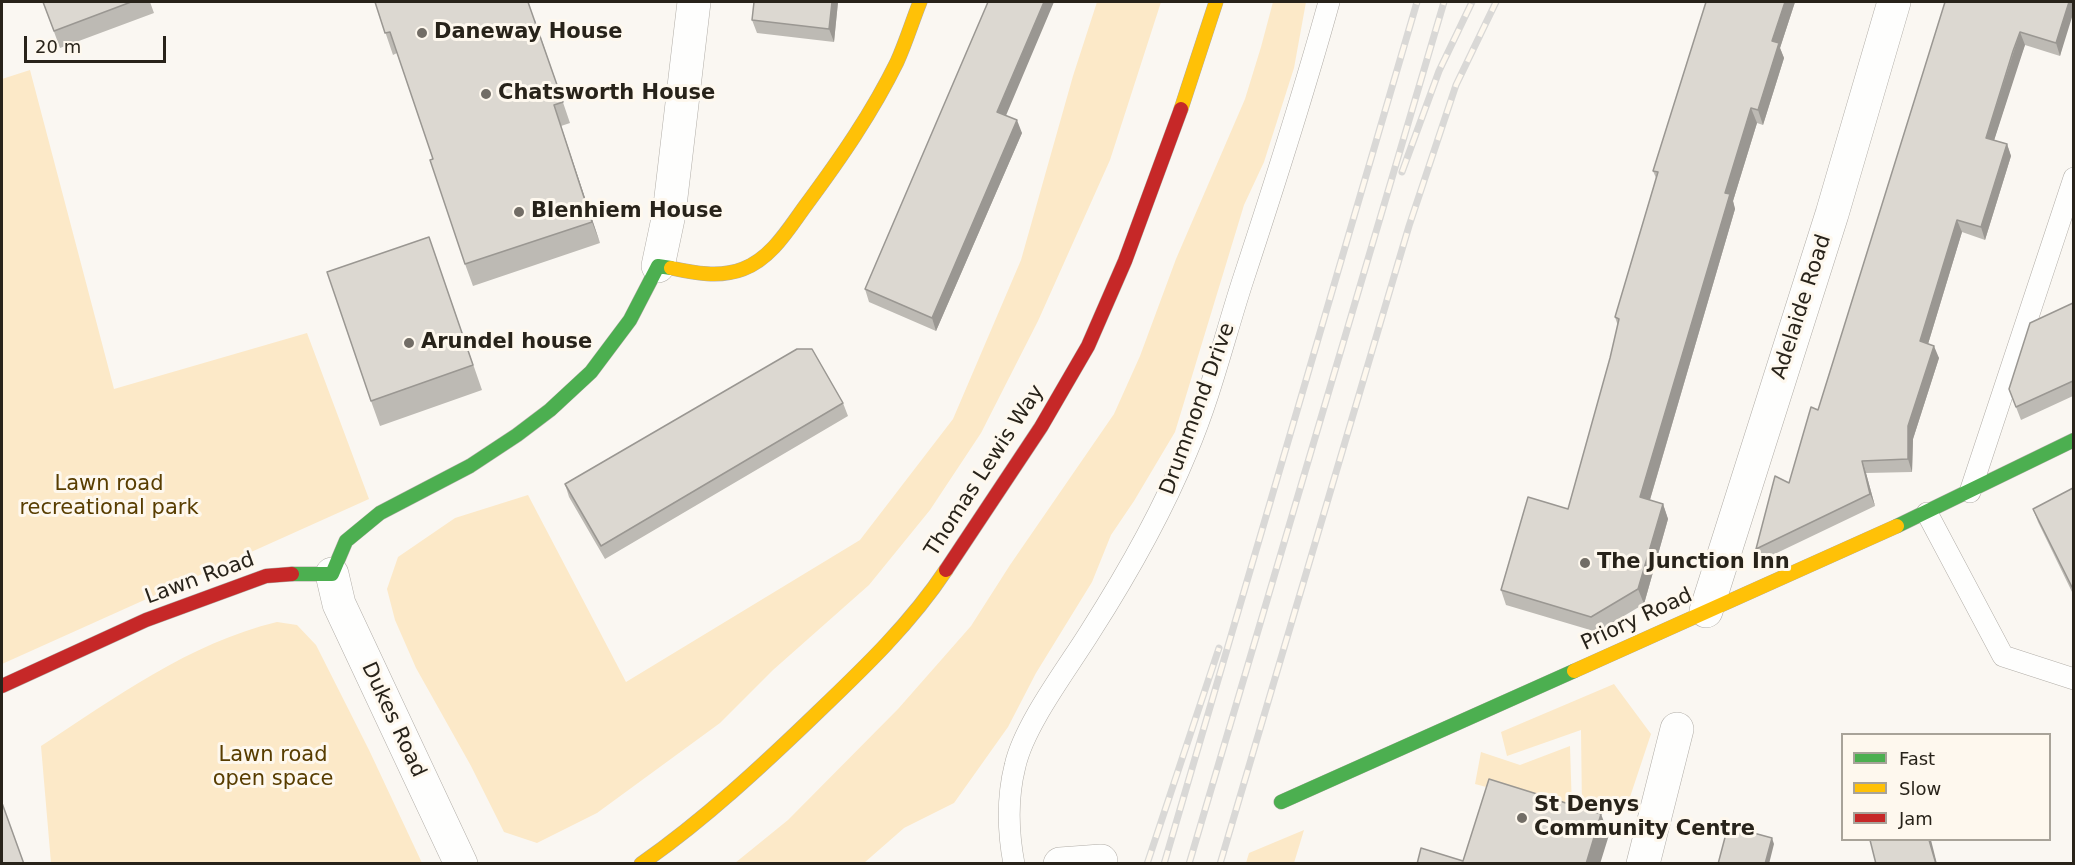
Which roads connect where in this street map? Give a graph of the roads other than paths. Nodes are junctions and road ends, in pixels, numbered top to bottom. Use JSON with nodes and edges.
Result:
{"nodes":[{"id":1,"x":690,"y":2,"type":"edge"},
{"id":2,"x":920,"y":2,"type":"edge"},
{"id":3,"x":1216,"y":2,"type":"edge"},
{"id":4,"x":1329,"y":2,"type":"edge"},
{"id":5,"x":1894,"y":2,"type":"edge"},
{"id":6,"x":2073,"y":178,"type":"edge"},
{"id":7,"x":658,"y":266,"type":"junction"},
{"id":8,"x":2073,"y":440,"type":"edge"},
{"id":9,"x":1970,"y":492,"type":"junction"},
{"id":10,"x":1927,"y":513,"type":"junction"},
{"id":11,"x":332,"y":574,"type":"junction"},
{"id":12,"x":1706,"y":611,"type":"junction"},
{"id":13,"x":2073,"y":679,"type":"edge"},
{"id":14,"x":2,"y":686,"type":"edge"},
{"id":15,"x":1677,"y":729,"type":"dead end"},
{"id":16,"x":1281,"y":802,"type":"dead end"},
{"id":17,"x":1101,"y":861,"type":"dead end"},
{"id":18,"x":461,"y":864,"type":"edge"},
{"id":19,"x":641,"y":864,"type":"edge"},
{"id":20,"x":1014,"y":864,"type":"edge"},
{"id":21,"x":1060,"y":864,"type":"edge"},
{"id":22,"x":1643,"y":864,"type":"edge"}],
"edges":[{"from":1,"to":7,"type":"street"},
{"from":2,"to":7,"type":"street"},
{"from":3,"to":19,"type":"street","name":"Thomas Lewis Way"},
{"from":4,"to":20,"type":"lane","name":"Drummond Drive"},
{"from":5,"to":12,"type":"street","name":"Adelaide Road"},
{"from":6,"to":9,"type":"lane"},
{"from":7,"to":11,"type":"street"},
{"from":8,"to":9,"type":"street","name":"Priory Road"},
{"from":9,"to":10,"type":"street","name":"Priory Road"},
{"from":10,"to":12,"type":"street","name":"Priory Road"},
{"from":10,"to":13,"type":"lane"},
{"from":11,"to":14,"type":"street","name":"Lawn Road"},
{"from":11,"to":18,"type":"street","name":"Dukes Road"},
{"from":12,"to":16,"type":"street","name":"Priory Road"},
{"from":15,"to":22,"type":"street"},
{"from":17,"to":21,"type":"street"}]}
